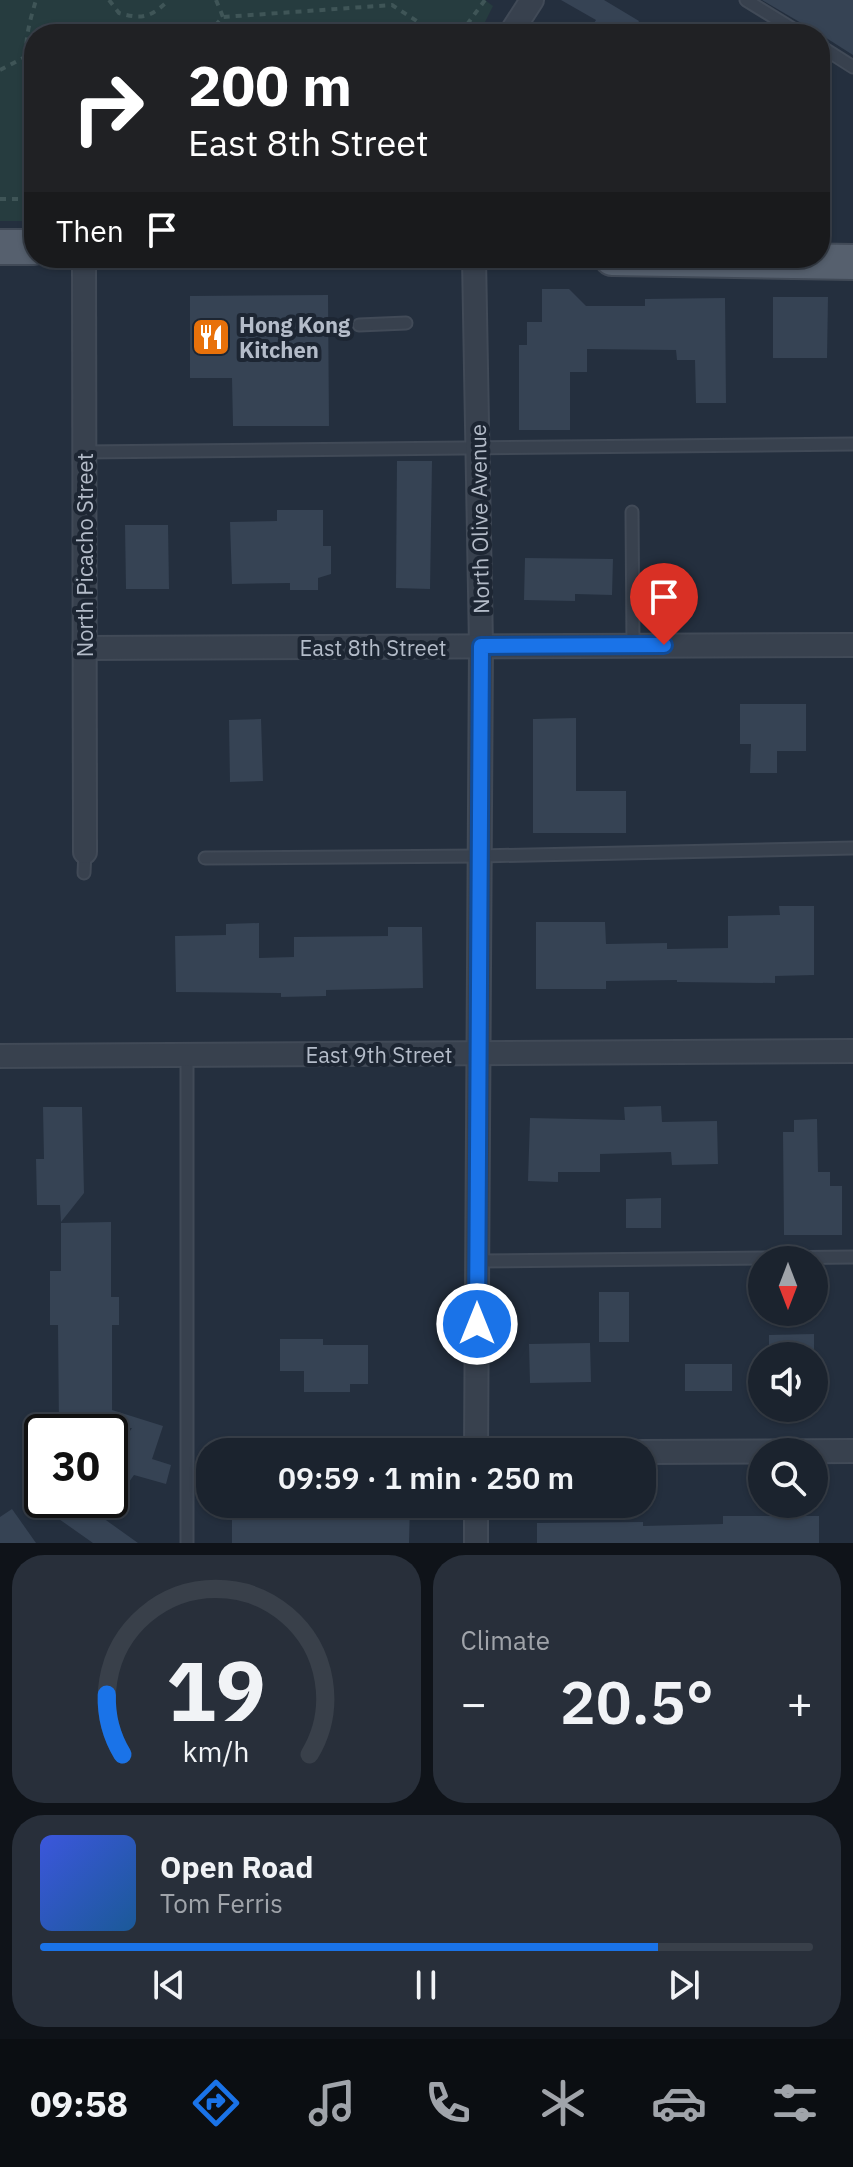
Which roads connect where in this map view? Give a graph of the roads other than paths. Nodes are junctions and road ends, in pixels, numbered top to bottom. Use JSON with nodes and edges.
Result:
{"nodes":[{"id":1,"x":532,"y":0,"type":"edge"},
{"id":2,"x":746,"y":0,"type":"edge"},
{"id":3,"x":516,"y":24,"type":"edge"},
{"id":4,"x":785,"y":24,"type":"edge"},
{"id":5,"x":830,"y":52,"type":"edge"},
{"id":6,"x":853,"y":67,"type":"edge"},
{"id":7,"x":0,"y":247,"type":"edge"},
{"id":8,"x":24,"y":247,"type":"edge"},
{"id":9,"x":830,"y":261,"type":"edge"},
{"id":10,"x":853,"y":262,"type":"edge"},
{"id":11,"x":84,"y":268,"type":"edge"},
{"id":12,"x":474,"y":268,"type":"edge"},
{"id":13,"x":406,"y":323,"type":"dead end"},
{"id":14,"x":359,"y":325,"type":"dead end"},
{"id":15,"x":853,"y":444,"type":"edge"},
{"id":16,"x":477,"y":448,"type":"junction"},
{"id":17,"x":84,"y":452,"type":"junction"},
{"id":18,"x":632,"y":512,"type":"dead end"},
{"id":19,"x":633,"y":645,"type":"junction"},
{"id":20,"x":853,"y":645,"type":"edge"},
{"id":21,"x":481,"y":646,"type":"junction"},
{"id":22,"x":84,"y":648,"type":"junction"},
{"id":23,"x":853,"y":848,"type":"edge"},
{"id":24,"x":480,"y":856,"type":"junction"},
{"id":25,"x":205,"y":858,"type":"dead end"},
{"id":26,"x":85,"y":863,"type":"dead end"},
{"id":27,"x":853,"y":1051,"type":"edge"},
{"id":28,"x":479,"y":1054,"type":"junction"},
{"id":29,"x":187,"y":1055,"type":"junction"},
{"id":30,"x":0,"y":1056,"type":"edge"},
{"id":31,"x":853,"y":1257,"type":"edge"},
{"id":32,"x":477,"y":1261,"type":"junction"},
{"id":33,"x":476,"y":1438,"type":"edge"},
{"id":34,"x":853,"y":1451,"type":"edge"},
{"id":35,"x":656,"y":1452,"type":"edge"},
{"id":36,"x":476,"y":1518,"type":"edge"},
{"id":37,"x":187,"y":1543,"type":"edge"},
{"id":38,"x":476,"y":1543,"type":"edge"}],
"edges":[{"from":1,"to":3,"type":"street"},
{"from":2,"to":4,"type":"lane"},
{"from":5,"to":6,"type":"lane"},
{"from":7,"to":8,"type":"main road"},
{"from":9,"to":10,"type":"main road"},
{"from":11,"to":17,"type":"street","name":"North Picacho Street"},
{"from":12,"to":16,"type":"street","name":"North Olive Avenue"},
{"from":13,"to":14,"type":"lane"},
{"from":15,"to":16,"type":"lane"},
{"from":16,"to":17,"type":"lane"},
{"from":16,"to":21,"type":"street","name":"North Olive Avenue"},
{"from":17,"to":22,"type":"street","name":"North Picacho Street"},
{"from":18,"to":19,"type":"lane"},
{"from":19,"to":20,"type":"street","name":"East 8th Street"},
{"from":19,"to":21,"type":"street","name":"East 8th Street"},
{"from":21,"to":22,"type":"street","name":"East 8th Street"},
{"from":21,"to":24,"type":"street","name":"North Olive Avenue"},
{"from":22,"to":26,"type":"street","name":"North Picacho Street"},
{"from":23,"to":24,"type":"lane"},
{"from":24,"to":25,"type":"lane"},
{"from":24,"to":28,"type":"street","name":"North Olive Avenue"},
{"from":27,"to":28,"type":"street","name":"East 9th Street"},
{"from":28,"to":29,"type":"street","name":"East 9th Street"},
{"from":28,"to":32,"type":"street","name":"North Olive Avenue"},
{"from":29,"to":30,"type":"street","name":"East 9th Street"},
{"from":29,"to":37,"type":"lane"},
{"from":31,"to":32,"type":"lane"},
{"from":32,"to":33,"type":"street","name":"North Olive Avenue"},
{"from":34,"to":35,"type":"street"},
{"from":36,"to":38,"type":"street"}]}
